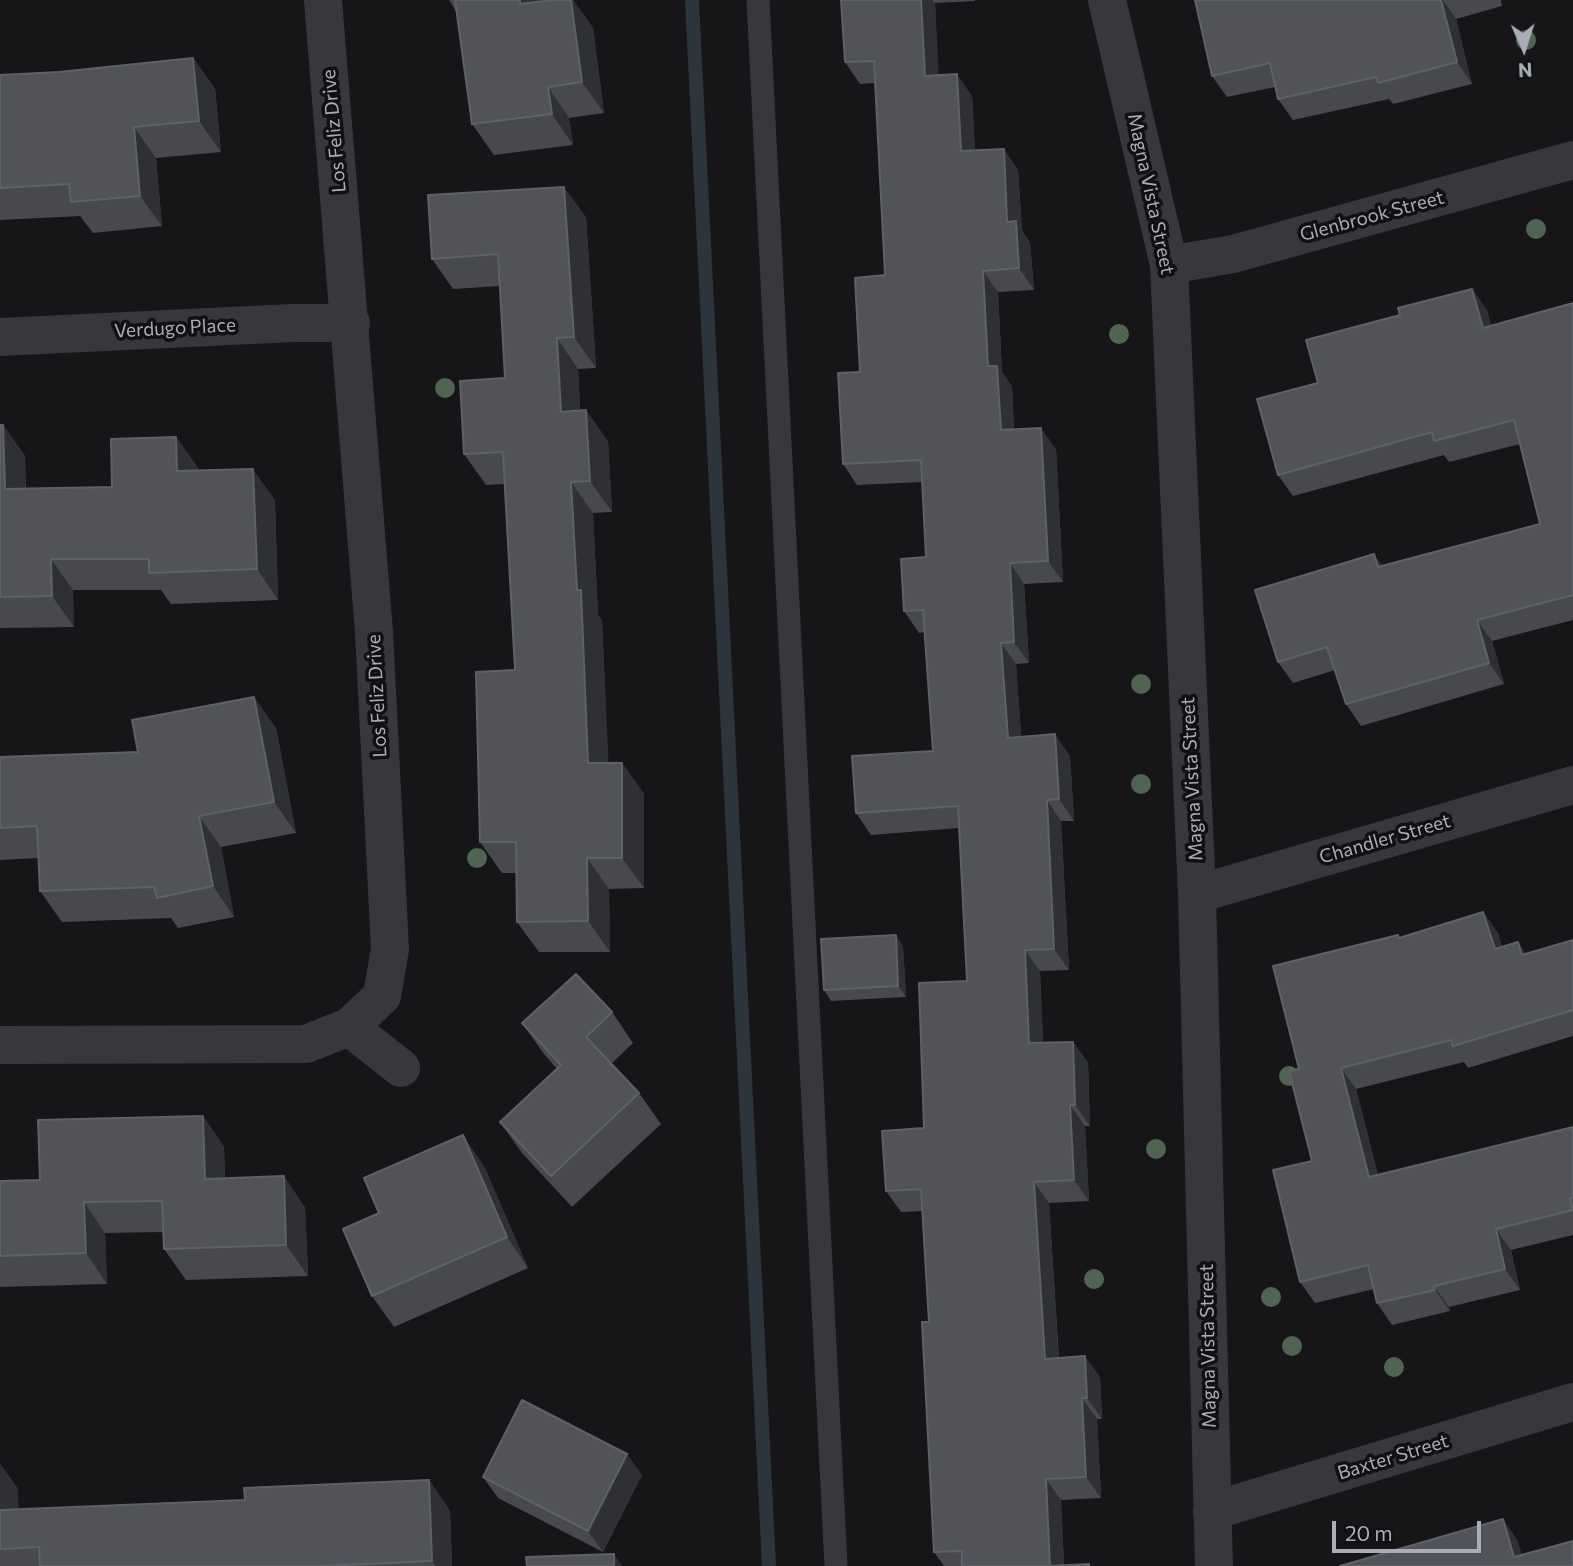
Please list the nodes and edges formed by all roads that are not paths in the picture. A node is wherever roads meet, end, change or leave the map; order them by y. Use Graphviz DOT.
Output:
graph roads {
  1 [pos="323,0"];
  2 [pos="758,0"];
  3 [pos="1107,0"];
  4 [pos="1573,160"];
  5 [pos="1169,265"];
  6 [pos="351,323"];
  7 [pos="0,337"];
  8 [pos="1573,785"];
  9 [pos="1197,894"];
  10 [pos="349,1027"];
  11 [pos="0,1045"];
  12 [pos="401,1068"];
  13 [pos="1573,1402"];
  14 [pos="1212,1511"];
  15 [pos="836,1566"];
  16 [pos="1214,1566"];
  1 -- 6 [label="street, Los Feliz Drive"];
  2 -- 15 [label="lane"];
  3 -- 5 [label="street, Magna Vista Street"];
  4 -- 5 [label="street, Glenbrook Street"];
  5 -- 9 [label="street, Magna Vista Street"];
  6 -- 7 [label="street, Verdugo Place"];
  6 -- 10 [label="street, Los Feliz Drive"];
  8 -- 9 [label="street, Chandler Street"];
  9 -- 14 [label="street, Magna Vista Street"];
  10 -- 11 [label="street, Los Feliz Drive"];
  10 -- 12 [label="street"];
  13 -- 14 [label="street, Baxter Street"];
  14 -- 16 [label="street, Magna Vista Street"];
}
